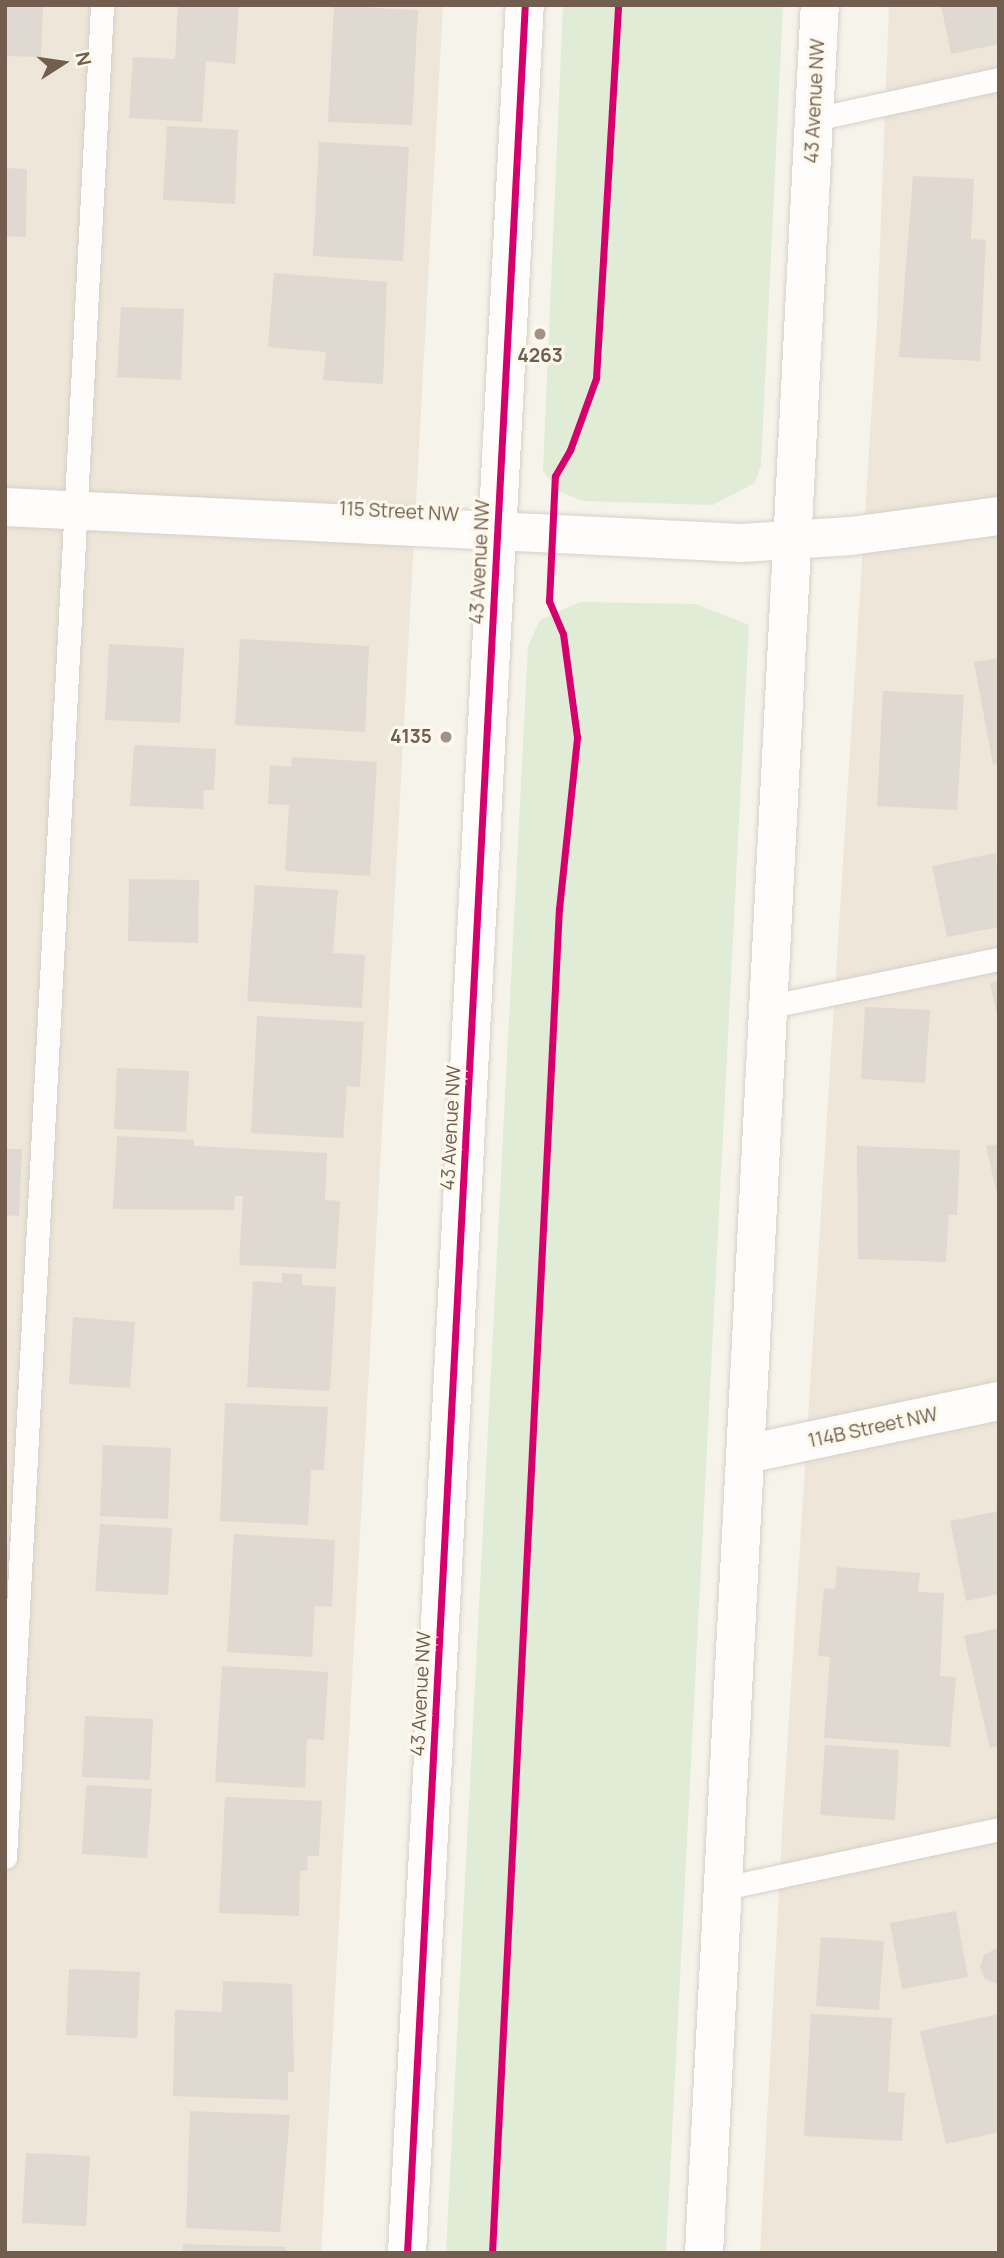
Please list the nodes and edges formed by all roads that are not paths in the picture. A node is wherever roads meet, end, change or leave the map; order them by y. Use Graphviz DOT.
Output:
graph roads {
  1 [pos="102,5"];
  2 [pos="525,5"];
  3 [pos="820,5"];
  4 [pos="999,79"];
  5 [pos="814,119"];
  6 [pos="5,507"];
  7 [pos="75,511"];
  8 [pos="999,516"];
  9 [pos="498,533"];
  10 [pos="792,541"];
  11 [pos="999,959"];
  12 [pos="767,1007"];
  13 [pos="999,1401"];
  14 [pos="747,1454"];
  15 [pos="999,1829"];
  16 [pos="5,1857"];
  17 [pos="724,1888"];
  18 [pos="407,2253"];
  19 [pos="704,2253"];
  1 -- 7 [label="lane"];
  2 -- 9 [label="street, 43 Avenue NW"];
  3 -- 5 [label="street, 43 Avenue NW"];
  4 -- 5 [label="lane"];
  5 -- 10 [label="street, 43 Avenue NW"];
  6 -- 7 [label="street, 115 Street NW"];
  7 -- 9 [label="street, 115 Street NW"];
  7 -- 16 [label="lane"];
  8 -- 10 [label="street, 115 Street NW"];
  9 -- 10 [label="street, 115 Street NW"];
  9 -- 18 [label="street, 43 Avenue NW"];
  10 -- 12 [label="street, 43 Avenue NW"];
  11 -- 12 [label="lane"];
  12 -- 14 [label="street, 43 Avenue NW"];
  13 -- 14 [label="street, 114B Street NW"];
  14 -- 17 [label="street, 43 Avenue NW"];
  15 -- 17 [label="lane"];
  17 -- 19 [label="street, 43 Avenue NW"];
}
